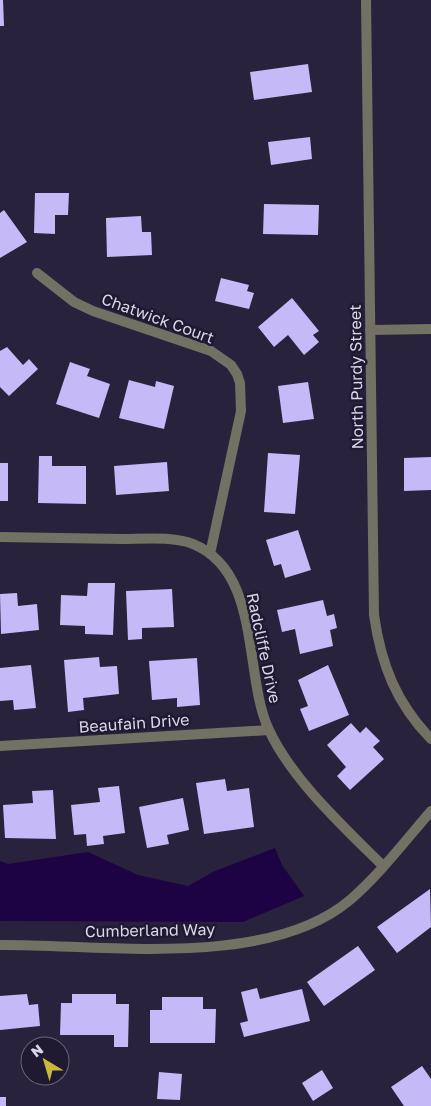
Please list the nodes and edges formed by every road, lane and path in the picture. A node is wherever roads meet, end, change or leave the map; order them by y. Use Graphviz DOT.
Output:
graph roads {
  1 [pos="366,0"];
  2 [pos="37,273"];
  3 [pos="431,329"];
  4 [pos="370,330"];
  5 [pos="0,537"];
  6 [pos="210,554"];
  7 [pos="269,730"];
  8 [pos="431,739"];
  9 [pos="0,746"];
  10 [pos="431,810"];
  11 [pos="383,866"];
  12 [pos="0,945"];
  1 -- 4 [label="street, North Purdy Street"];
  2 -- 6 [label="street, Chatwick Court"];
  3 -- 4 [label="street"];
  4 -- 8 [label="street, North Purdy Street"];
  5 -- 6 [label="street, Radcliffe Drive"];
  6 -- 7 [label="street, Radcliffe Drive"];
  7 -- 9 [label="street, Beaufain Drive"];
  7 -- 11 [label="street, Radcliffe Drive"];
  10 -- 11 [label="street, Cumberland Way"];
  11 -- 12 [label="street, Cumberland Way"];
}
